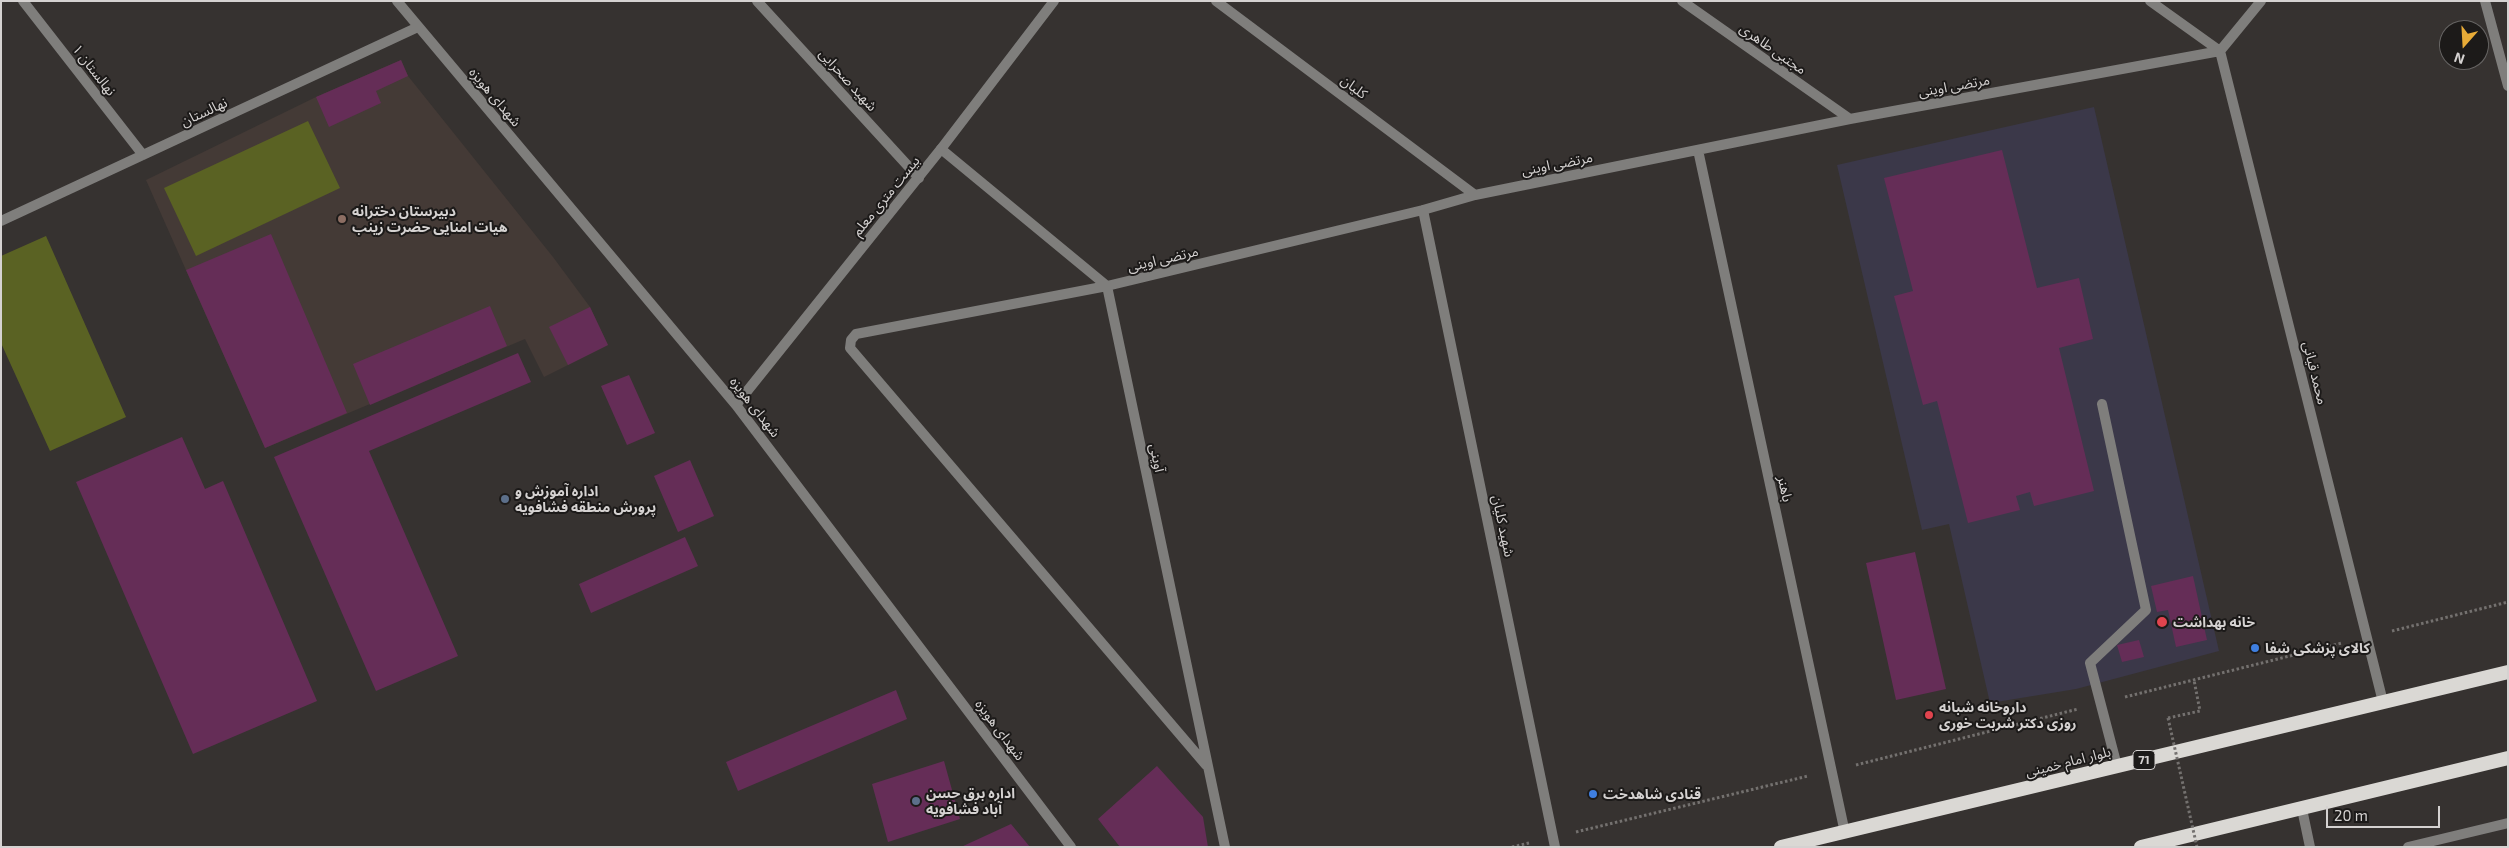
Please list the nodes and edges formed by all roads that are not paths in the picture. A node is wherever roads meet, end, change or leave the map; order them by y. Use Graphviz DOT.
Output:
graph roads {
  1 [pos="23,1"];
  2 [pos="397,1"];
  3 [pos="757,1"];
  4 [pos="1054,1"];
  5 [pos="1216,1"];
  6 [pos="1682,1"];
  7 [pos="2150,1"];
  8 [pos="2261,1"];
  9 [pos="2485,1"];
  10 [pos="418,27"];
  11 [pos="2220,51"];
  12 [pos="2508,86"];
  13 [pos="1850,119"];
  14 [pos="941,149"];
  15 [pos="1698,150"];
  16 [pos="143,156"];
  17 [pos="918,178"];
  18 [pos="1475,195"];
  19 [pos="1424,210"];
  20 [pos="1,222"];
  21 [pos="1107,286"];
  22 [pos="2102,404"];
  23 [pos="736,405"];
  24 [pos="2508,672"];
  25 [pos="2382,702"];
  26 [pos="2508,758"];
  27 [pos="1206,765"];
  28 [pos="2117,766"];
  29 [pos="2302,809"];
  30 [pos="2508,823"];
  31 [pos="1845,832"];
  32 [pos="1554,842"];
  33 [pos="1071,847"];
  34 [pos="1224,847"];
  35 [pos="1781,847"];
  36 [pos="2141,847"];
  37 [pos="2310,847"];
  38 [pos="2408,847"];
  1 -- 16 [label="street, نهالستان ۱"];
  2 -- 10 [label="street, شهدای هویزه"];
  3 -- 17 [label="street, شهید صحرایی"];
  4 -- 14 [label="street, بیست متری معلم"];
  5 -- 18 [label="street, کلیان"];
  6 -- 13 [label="street, مجتبی طاهری"];
  7 -- 11 [label="street"];
  8 -- 11 [label="street"];
  9 -- 12 [label="street"];
  10 -- 16 [label="street, نهالستان"];
  10 -- 23 [label="street, شهدای هویزه"];
  11 -- 13 [label="street, مرتضی اوینی"];
  11 -- 25 [label="street, محمد قیانی"];
  13 -- 15 [label="street, مرتضی اوینی"];
  14 -- 17 [label="street, بیست متری معلم"];
  14 -- 21 [label="street"];
  15 -- 18 [label="street, مرتضی اوینی"];
  15 -- 31 [label="street, باهنر"];
  16 -- 20 [label="street, نهالستان"];
  17 -- 23 [label="street, بیست متری معلم"];
  18 -- 19 [label="street, مرتضی اوینی"];
  19 -- 21 [label="street, مرتضی اوینی"];
  19 -- 32 [label="street, شهید کلیان"];
  21 -- 27 [label="street, آوینی"];
  21 -- 27 [label="street, مرتضی اوینی"];
  22 -- 28 [label="street"];
  23 -- 33 [label="street, شهدای هویزه"];
  24 -- 25 [label="highway, بلوار امام خمینی / 71"];
  25 -- 28 [label="highway, بلوار امام خمینی / 71"];
  26 -- 29 [label="highway"];
  27 -- 34 [label="street, آوینی"];
  28 -- 31 [label="highway, بلوار امام خمینی / 71"];
  29 -- 36 [label="highway"];
  29 -- 37 [label="street"];
  30 -- 38 [label="street"];
  31 -- 35 [label="highway, بلوار امام خمینی / 71"];
}
